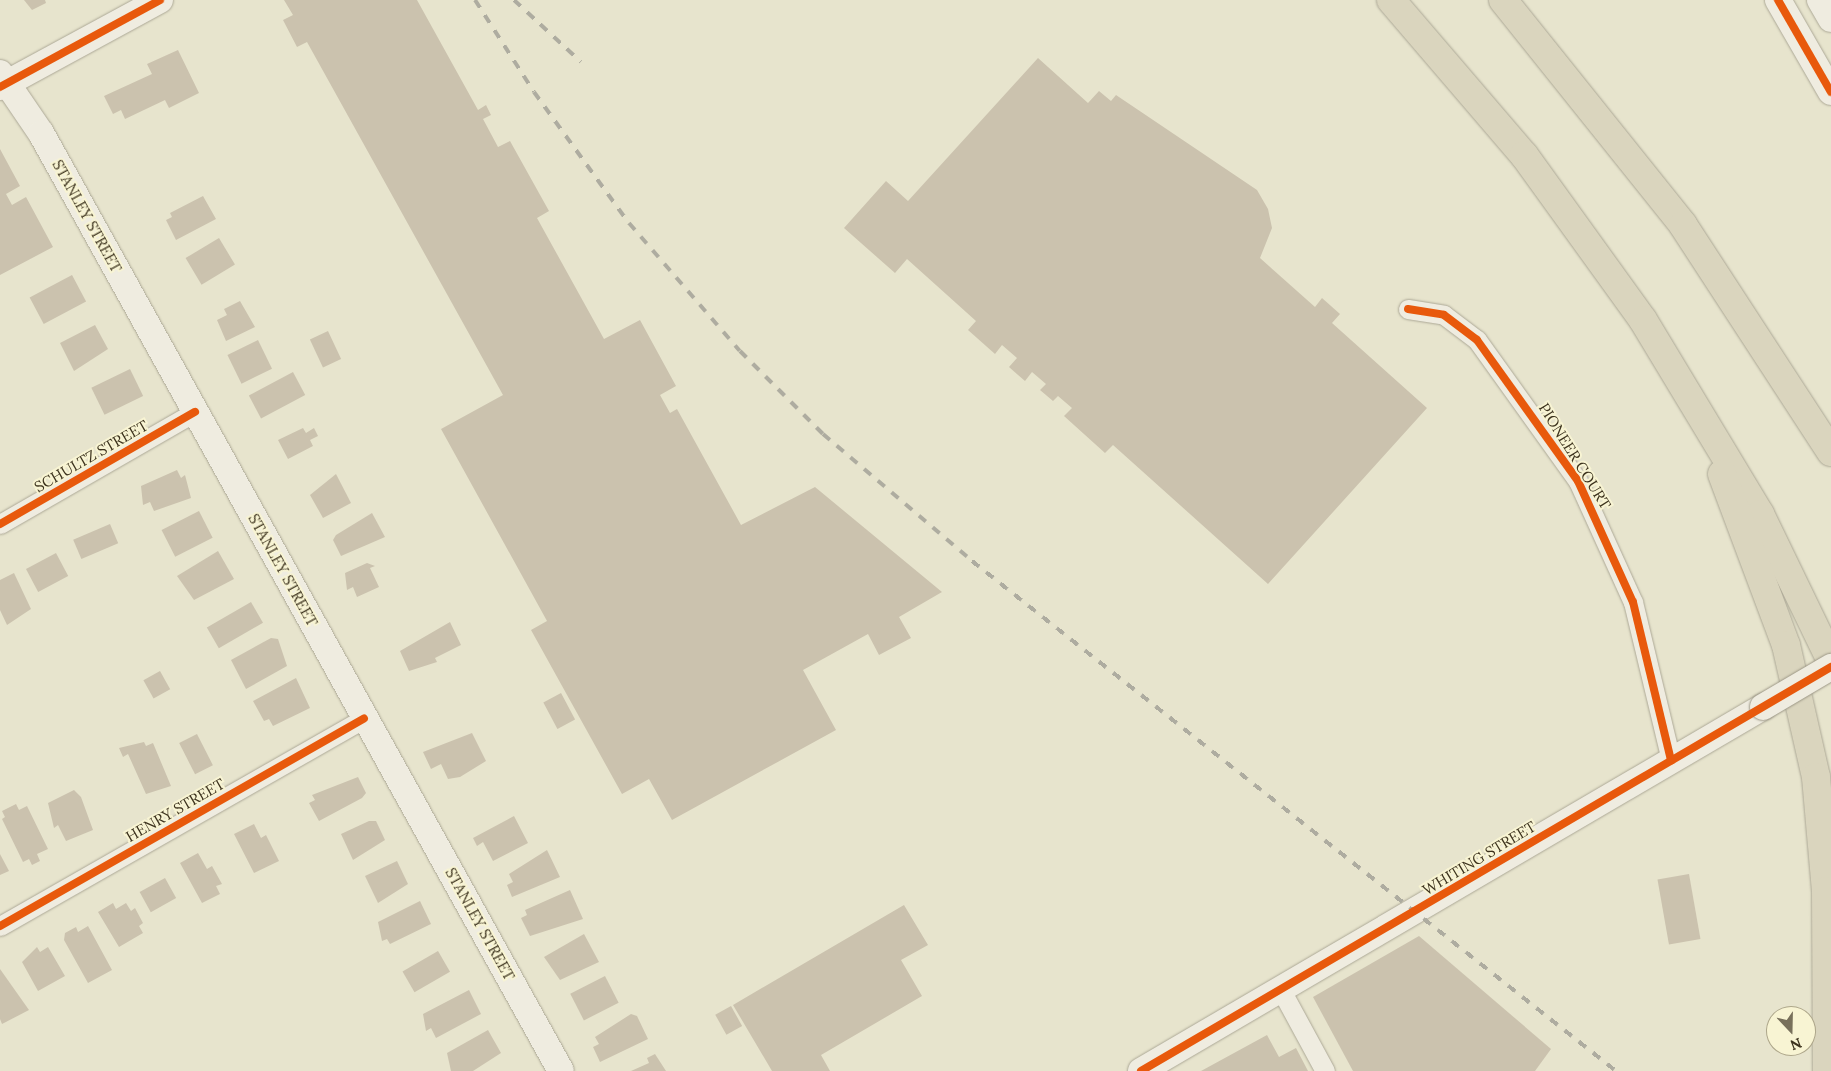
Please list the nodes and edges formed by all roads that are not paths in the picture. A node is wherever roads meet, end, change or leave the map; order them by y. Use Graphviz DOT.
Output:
graph roads {
  1 [pos="160,0"];
  2 [pos="1391,0"];
  3 [pos="1503,0"];
  4 [pos="1778,0"];
  5 [pos="1820,0"];
  6 [pos="1831,19"];
  7 [pos="3,81"];
  8 [pos="1831,92"];
  9 [pos="1408,309"];
  10 [pos="195,412"];
  11 [pos="1706,420"];
  12 [pos="1831,452"];
  13 [pos="0,524"];
  14 [pos="1831,661"];
  15 [pos="1831,667"];
  16 [pos="364,718"];
  17 [pos="1671,760"];
  18 [pos="0,926"];
  19 [pos="1281,990"];
  20 [pos="561,1071"];
  21 [pos="1141,1071"];
  22 [pos="1325,1071"];
  23 [pos="1827,1071"];
  1 -- 7 [label="main road"];
  2 -- 11 [label="highway"];
  3 -- 12 [label="highway"];
  4 -- 8 [label="main road"];
  5 -- 6 [label="main road"];
  7 -- 10 [label="main road, STANLEY STREET"];
  9 -- 17 [label="street, PIONEER COURT"];
  10 -- 13 [label="street, SCHULTZ STREET"];
  10 -- 16 [label="main road, STANLEY STREET"];
  11 -- 14 [label="highway"];
  11 -- 23 [label="highway"];
  15 -- 17 [label="main road, WHITING STREET, bridge"];
  16 -- 18 [label="street, HENRY STREET"];
  16 -- 20 [label="main road, STANLEY STREET"];
  17 -- 19 [label="main road, WHITING STREET"];
  19 -- 21 [label="main road, WHITING STREET"];
  19 -- 22 [label="street"];
}
